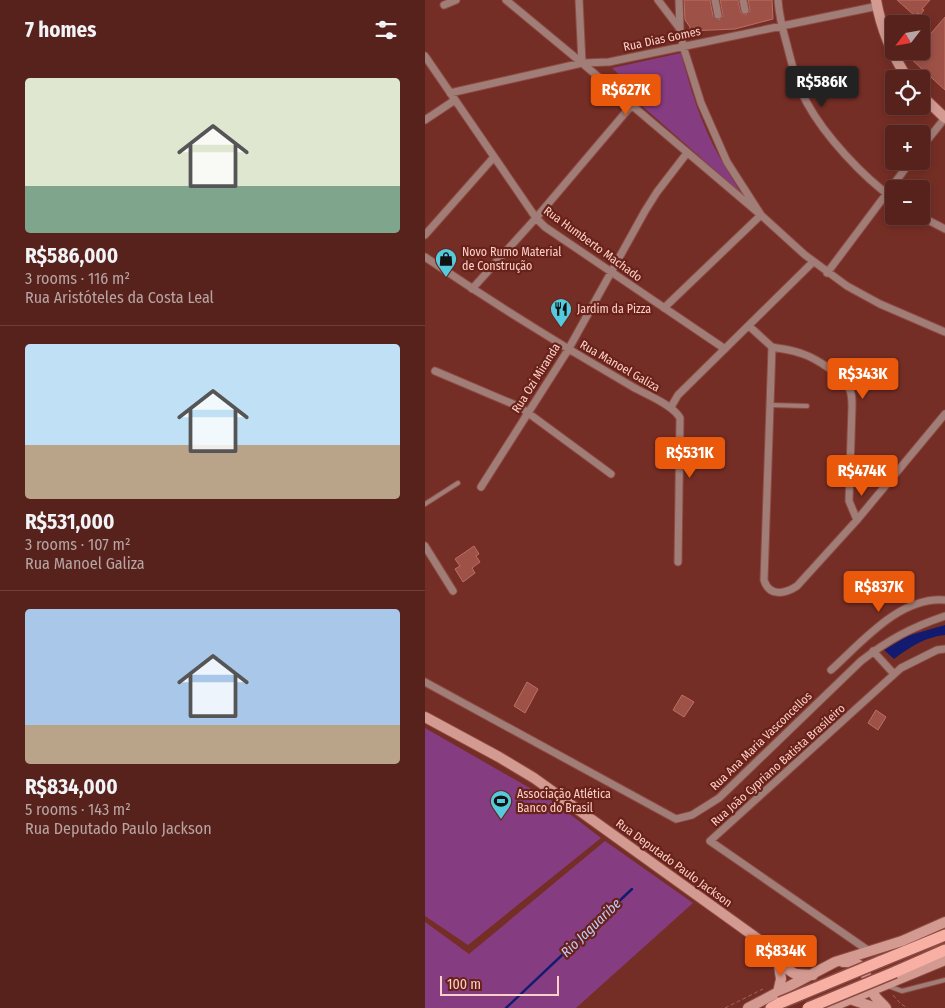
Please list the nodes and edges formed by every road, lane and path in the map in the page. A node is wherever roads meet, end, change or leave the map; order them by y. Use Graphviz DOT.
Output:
graph roads {
  1 [pos="456,0"];
  2 [pos="506,0"];
  3 [pos="579,0"];
  4 [pos="658,0"];
  5 [pos="679,0"];
  6 [pos="715,0"];
  7 [pos="743,0"];
  8 [pos="778,0"];
  9 [pos="877,3"];
  10 [pos="444,5"];
  11 [pos="745,10"];
  12 [pos="718,15"];
  13 [pos="782,26"];
  14 [pos="680,29"];
  15 [pos="683,46"];
  16 [pos="425,56"];
  17 [pos="582,62"];
  18 [pos="903,70"];
  19 [pos="451,93"];
  20 [pos="455,100"];
  21 [pos="930,104"];
  22 [pos="631,106"];
  23 [pos="945,118"];
  24 [pos="425,120"];
  25 [pos="930,137"];
  26 [pos="687,154"];
  27 [pos="494,156"];
  28 [pos="904,170"];
  29 [pos="896,180"];
  30 [pos="885,192"];
  31 [pos="885,194"];
  32 [pos="761,215"];
  33 [pos="536,218"];
  34 [pos="930,221"];
  35 [pos="945,229"];
  36 [pos="425,236"];
  37 [pos="425,257"];
  38 [pos="813,262"];
  39 [pos="612,272"];
  40 [pos="827,273"];
  41 [pos="472,289"];
  42 [pos="664,308"];
  43 [pos="749,326"];
  44 [pos="945,332"];
  45 [pos="771,347"];
  46 [pos="725,349"];
  47 [pos="568,350"];
  48 [pos="435,370"];
  49 [pos="770,405"];
  50 [pos="807,406"];
  51 [pos="671,407"];
  52 [pos="529,413"];
  53 [pos="945,414"];
  54 [pos="942,423"];
  55 [pos="611,474"];
  56 [pos="458,483"];
  57 [pos="481,487"];
  58 [pos="425,504"];
  59 [pos="857,520"];
  60 [pos="425,546"];
  61 [pos="678,562"];
  62 [pos="453,591"];
  63 [pos="945,600"];
  64 [pos="945,616"];
  65 [pos="945,649"];
  66 [pos="874,652"];
  67 [pos="831,670"];
  68 [pos="893,673"];
  69 [pos="425,682"];
  70 [pos="425,717"];
  71 [pos="945,922"];
  72 [pos="945,935"];
  73 [pos="945,950"];
  74 [pos="869,951"];
  75 [pos="777,956"];
  76 [pos="945,960"];
  77 [pos="835,962"];
  78 [pos="813,975"];
  79 [pos="945,980"];
  80 [pos="892,982"];
  81 [pos="793,985"];
  82 [pos="871,990"];
  83 [pos="850,999"];
  84 [pos="776,1001"];
  85 [pos="748,1008"];
  86 [pos="808,1008"];
  87 [pos="829,1008"];
  88 [pos="876,1008"];
  89 [pos="886,1008"];
  90 [pos="890,1008"];
  91 [pos="907,1008"];
  1 -- 10 [label="street"];
  2 -- 17 [label="street"];
  3 -- 17 [label="street"];
  4 -- 14 [label="street"];
  5 -- 14 [label="street"];
  6 -- 12 [label="street"];
  7 -- 11 [label="street"];
  8 -- 13 [label="street"];
  9 -- 13 [label="street, Rua Dias Gomes"];
  9 -- 18 [label="main road"];
  13 -- 15 [label="street, Rua Dias Gomes"];
  13 -- 30 [label="street"];
  14 -- 15 [label="street"];
  15 -- 17 [label="street, Rua Dias Gomes"];
  15 -- 32 [label="street"];
  16 -- 19 [label="street, Rua Humberto Machado"];
  17 -- 19 [label="street, Rua Dias Gomes"];
  17 -- 22 [label="street"];
  19 -- 20 [label="street, Rua Humberto Machado"];
  20 -- 24 [label="street"];
  20 -- 27 [label="street, Rua Humberto Machado"];
  21 -- 23 [label="main road"];
  22 -- 26 [label="street"];
  22 -- 33 [label="street"];
  23 -- 25 [label="street"];
  26 -- 32 [label="street"];
  26 -- 39 [label="street, Rua Ozi Miranda"];
  27 -- 33 [label="street, Rua Humberto Machado"];
  27 -- 36 [label="street"];
  28 -- 29 [label="street"];
  31 -- 40 [label="street"];
  32 -- 38 [label="street"];
  32 -- 42 [label="street"];
  33 -- 39 [label="street, Rua Humberto Machado"];
  33 -- 41 [label="street"];
  34 -- 35 [label="street"];
  37 -- 41 [label="street, Rua Manoel Galiza"];
  38 -- 40 [label="street"];
  38 -- 43 [label="street"];
  39 -- 42 [label="street, Rua Humberto Machado"];
  39 -- 47 [label="street, Rua Ozi Miranda"];
  40 -- 44 [label="street"];
  41 -- 47 [label="street, Rua Manoel Galiza"];
  42 -- 46 [label="street, Rua Humberto Machado"];
  43 -- 45 [label="street"];
  43 -- 46 [label="street"];
  45 -- 49 [label="street"];
  45 -- 59 [label="street"];
  46 -- 51 [label="street"];
  47 -- 51 [label="street, Rua Manoel Galiza"];
  47 -- 52 [label="street, Rua Ozi Miranda"];
  48 -- 52 [label="street"];
  49 -- 50 [label="lane"];
  49 -- 59 [label="street"];
  51 -- 61 [label="street"];
  52 -- 55 [label="street"];
  52 -- 57 [label="street, Rua Ozi Miranda"];
  53 -- 54 [label="street"];
  54 -- 59 [label="street"];
  56 -- 58 [label="lane"];
  60 -- 62 [label="street"];
  63 -- 67 [label="street"];
  64 -- 66 [label="street, Rua Ana Maria Vasconcellos"];
  65 -- 68 [label="street, Rua João Cypriano Batista Brasileiro"];
  66 -- 68 [label="street"];
  66 -- 69 [label="street, Rua Ana Maria Vasconcellos"];
  68 -- 74 [label="street, Rua João Cypriano Batista Brasileiro"];
  70 -- 75 [label="main road, Rua Deputado Paulo Jackson"];
  71 -- 74 [label="main road"];
  72 -- 84 [label="main road, bridge"];
  73 -- 80 [label="main road"];
  74 -- 77 [label="main road"];
  75 -- 78 [label="main road, Rua Deputado Paulo Jackson"];
  75 -- 81 [label="main road, Rua Deputado Paulo Jackson"];
  75 -- 84 [label="main road"];
  76 -- 80 [label="main road"];
  77 -- 78 [label="main road"];
  77 -- 82 [label="main road"];
  78 -- 81 [label="main road"];
  79 -- 80 [label="lane"];
  80 -- 82 [label="main road"];
  80 -- 86 [label="main road, bridge"];
  80 -- 90 [label="main road"];
  80 -- 91 [label="path"];
  81 -- 84 [label="main road"];
  81 -- 86 [label="main road, Rua Deputado Paulo Jackson"];
  82 -- 83 [label="main road"];
  82 -- 89 [label="main road"];
  83 -- 87 [label="main road"];
  83 -- 88 [label="main road"];
  84 -- 85 [label="main road"];
}
